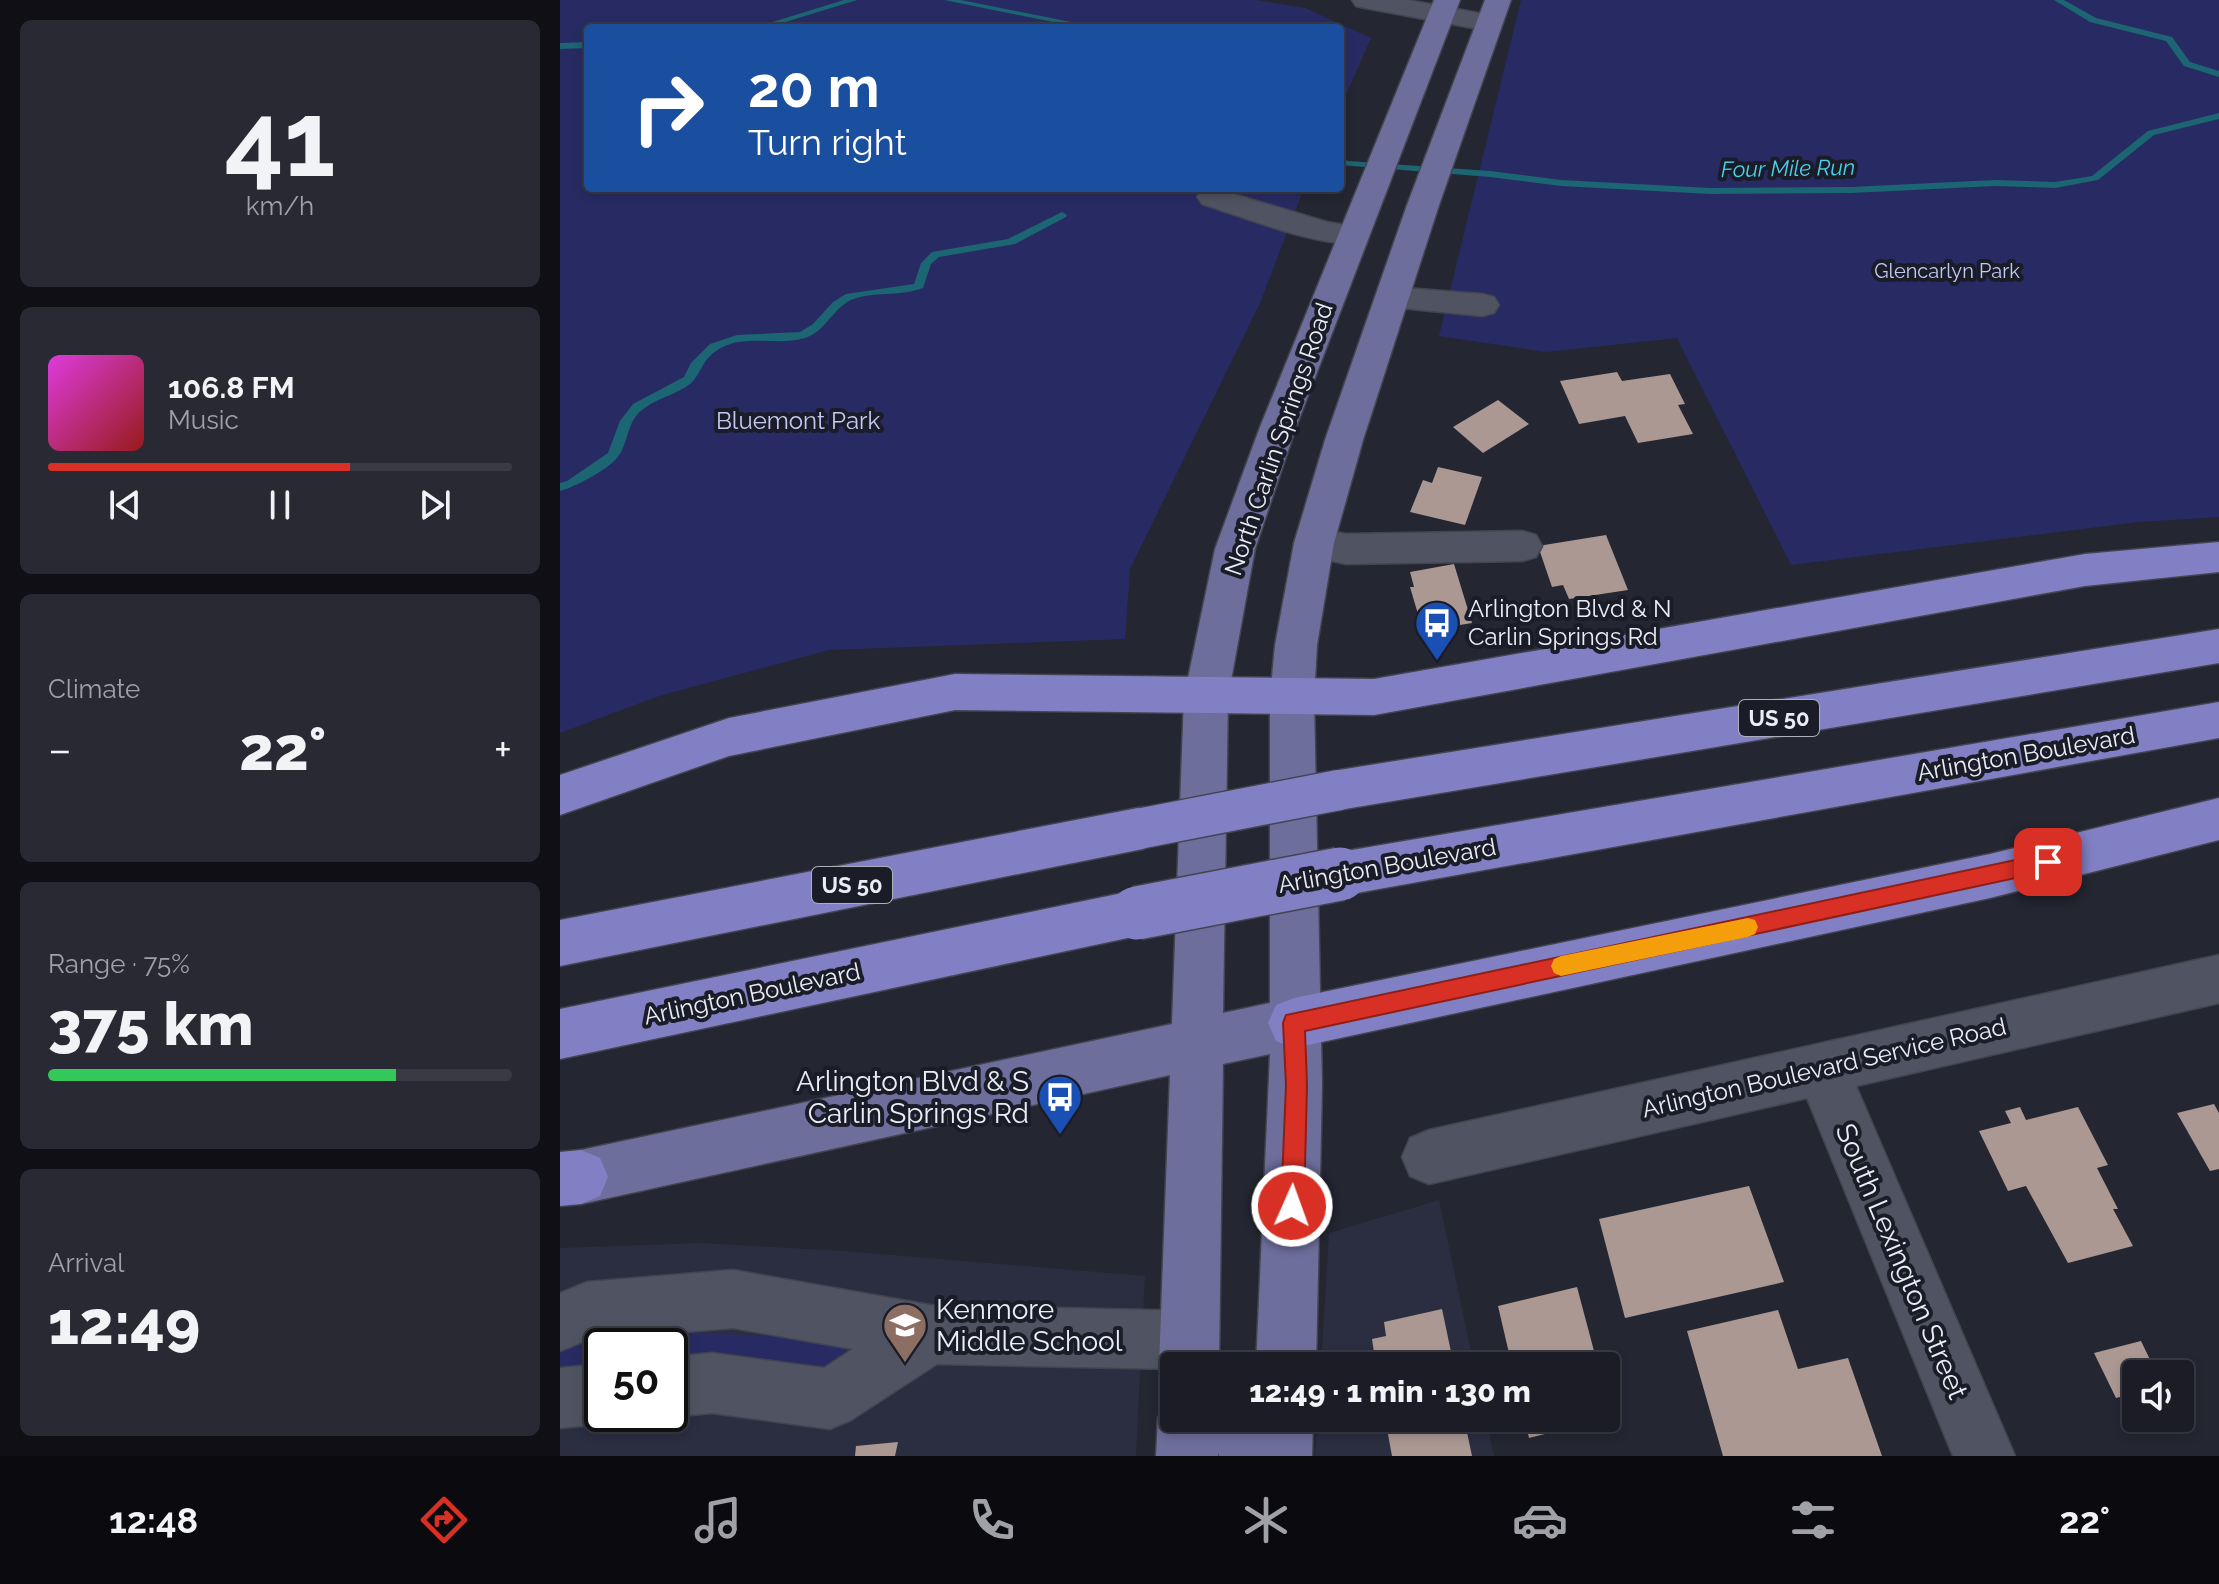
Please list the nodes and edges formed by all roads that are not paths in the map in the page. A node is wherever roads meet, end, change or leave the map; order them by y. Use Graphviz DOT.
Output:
graph roads {
  1 [pos="1365,0"];
  2 [pos="1444,7"];
  3 [pos="1494,12"];
  4 [pos="1213,197"];
  5 [pos="1352,235"];
  6 [pos="1392,298"];
  7 [pos="1482,305"];
  8 [pos="1314,543"];
  9 [pos="1522,546"];
  10 [pos="2219,557"];
  11 [pos="2219,646"];
  12 [pos="1206,697"];
  13 [pos="1292,698"];
  14 [pos="2219,720"];
  15 [pos="560,795"];
  16 [pos="2219,819"];
  17 [pos="560,943"];
  18 [pos="2219,979"];
  19 [pos="1294,1023"];
  20 [pos="560,1034"];
  21 [pos="1197,1043"];
  22 [pos="1821,1067"];
  23 [pos="1429,1157"];
  24 [pos="567,1180"];
  25 [pos="560,1322"];
  26 [pos="930,1334"];
  27 [pos="1194,1352"];
  28 [pos="1286,1352"];
  29 [pos="1160,1354"];
  30 [pos="688,1385"];
  31 [pos="584,1396"];
  32 [pos="560,1398"];
  33 [pos="1188,1432"];
  34 [pos="1240,1432"];
  35 [pos="1282,1432"];
  36 [pos="1187,1456"];
  37 [pos="1253,1456"];
  38 [pos="1281,1456"];
  39 [pos="1984,1456"];
  1 -- 2 [label="street"];
  2 -- 3 [label="street"];
  2 -- 5 [label="main road, North Carlin Springs Road"];
  3 -- 6 [label="main road"];
  4 -- 5 [label="street"];
  5 -- 12 [label="main road, North Carlin Springs Road"];
  6 -- 7 [label="street"];
  6 -- 8 [label="main road"];
  8 -- 9 [label="street"];
  8 -- 13 [label="main road"];
  10 -- 13 [label="highway"];
  11 -- 17 [label="highway, US 50, bridge"];
  12 -- 13 [label="highway"];
  12 -- 15 [label="highway"];
  12 -- 21 [label="main road, North Carlin Springs Road"];
  13 -- 19 [label="main road"];
  14 -- 20 [label="highway, Arlington Boulevard, bridge"];
  16 -- 19 [label="highway"];
  18 -- 22 [label="street, Arlington Boulevard Service Road"];
  19 -- 21 [label="main road"];
  19 -- 28 [label="main road"];
  21 -- 24 [label="main road"];
  21 -- 27 [label="main road, North Carlin Springs Road"];
  22 -- 23 [label="street, Arlington Boulevard Service Road"];
  22 -- 39 [label="street, South Lexington Street"];
  25 -- 26 [label="street"];
  26 -- 29 [label="street"];
  26 -- 30 [label="street"];
  31 -- 32 [label="street"];
  33 -- 36 [label="main road"];
  34 -- 37 [label="main road"];
  35 -- 38 [label="main road"];
}
